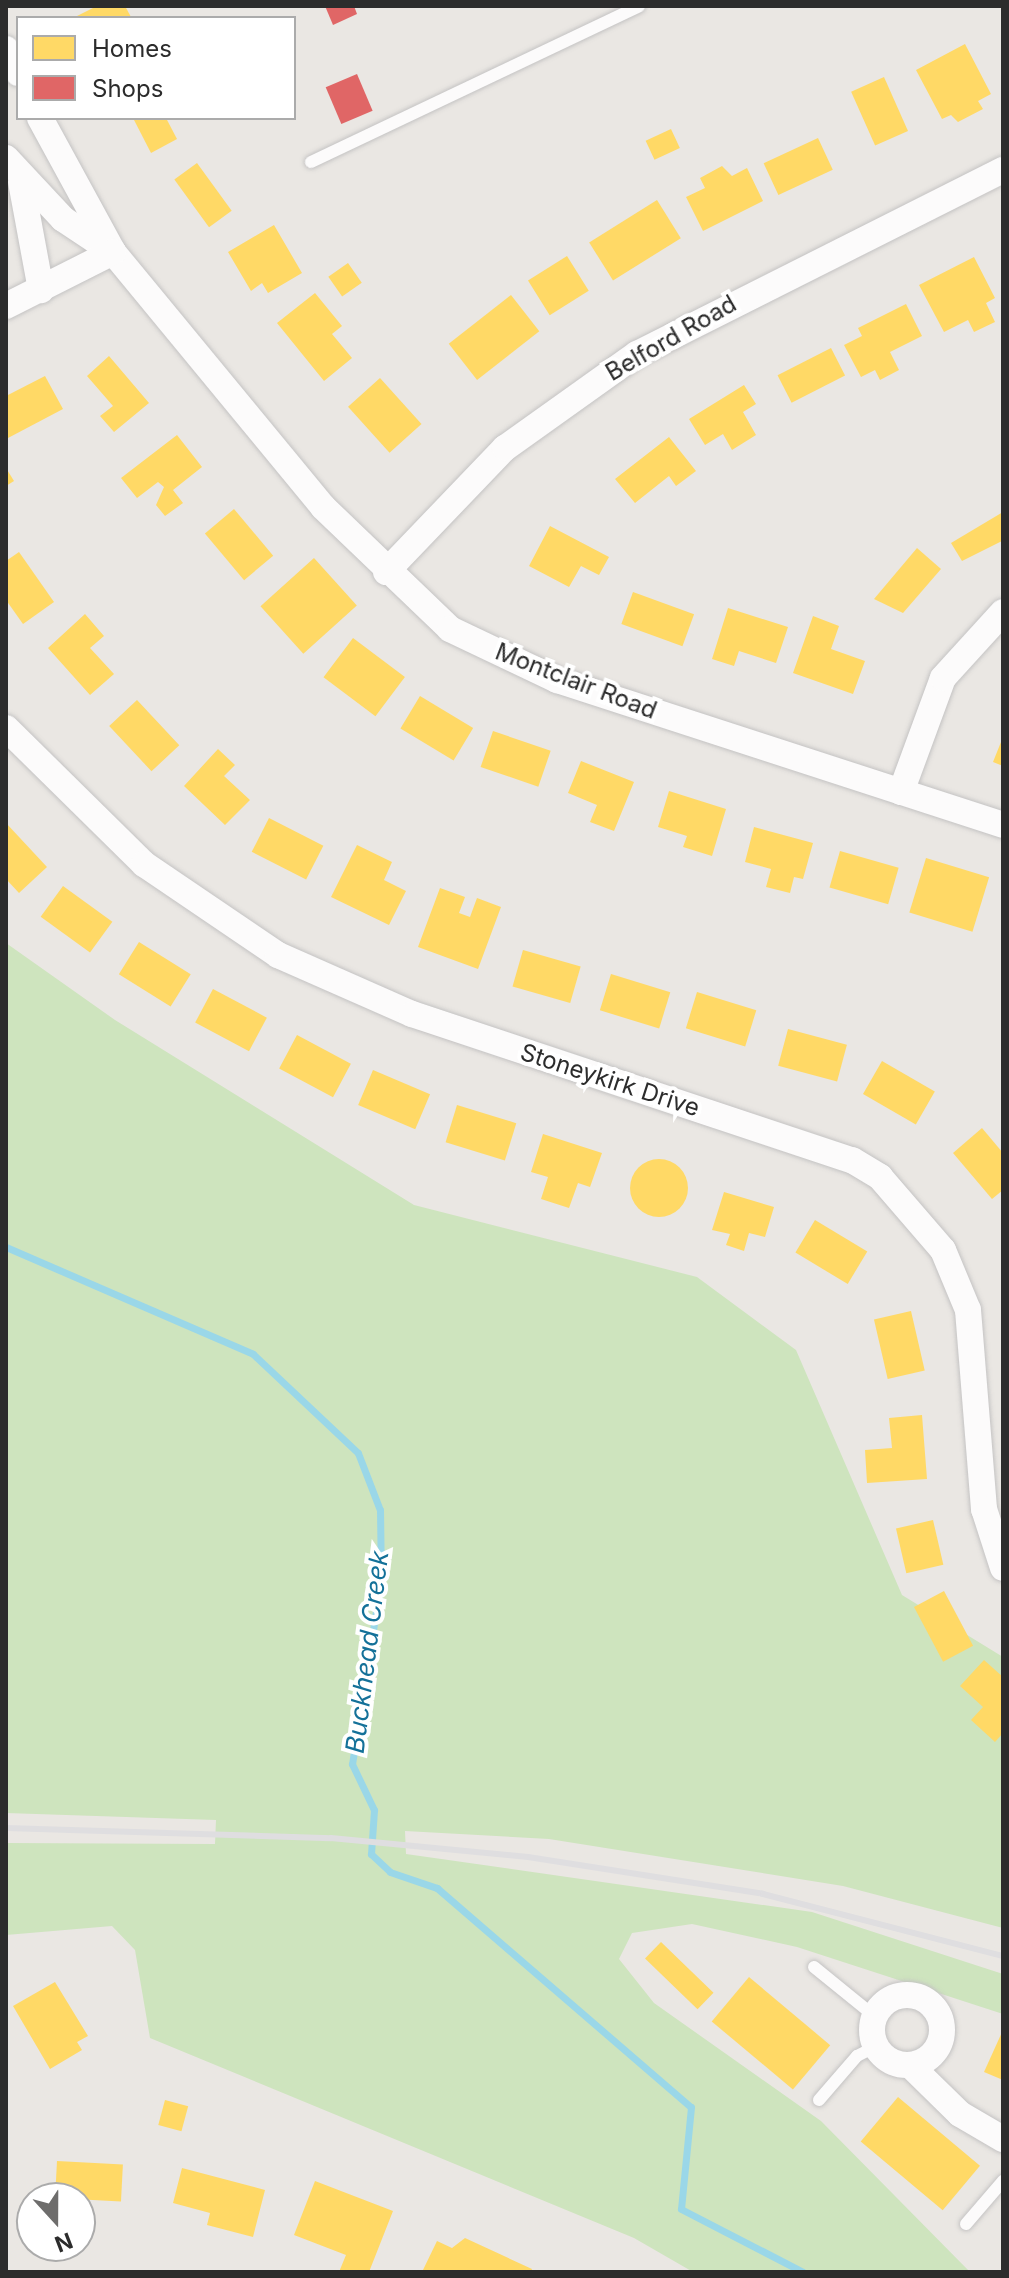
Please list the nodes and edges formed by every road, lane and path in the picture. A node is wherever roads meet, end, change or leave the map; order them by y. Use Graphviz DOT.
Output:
graph roads {
  1 [pos="639,6"];
  2 [pos="6,49"];
  3 [pos="16,69"];
  4 [pos="41,120"];
  5 [pos="311,162"];
  6 [pos="13,168"];
  7 [pos="1003,170"];
  8 [pos="113,252"];
  9 [pos="41,290"];
  10 [pos="6,306"];
  11 [pos="386,572"];
  12 [pos="1003,612"];
  13 [pos="6,728"];
  14 [pos="901,792"];
  15 [pos="1003,825"];
  16 [pos="1003,1568"];
  17 [pos="814,1967"];
  18 [pos="873,2015"];
  19 [pos="877,2046"];
  20 [pos="912,2067"];
  21 [pos="819,2100"];
  22 [pos="1003,2139"];
  23 [pos="1003,2181"];
  24 [pos="966,2224"];
  1 -- 5 [label="lane"];
  2 -- 3 [label="street"];
  4 -- 8 [label="street, Montclair Road"];
  6 -- 8 [label="street, Montclair Road"];
  6 -- 9 [label="street"];
  7 -- 11 [label="street, Belford Road"];
  8 -- 9 [label="street"];
  8 -- 11 [label="street, Montclair Road"];
  9 -- 10 [label="street"];
  11 -- 14 [label="street, Montclair Road"];
  12 -- 14 [label="street"];
  13 -- 16 [label="street, Stoneykirk Drive"];
  14 -- 15 [label="street, Montclair Road"];
  17 -- 18 [label="lane"];
  18 -- 19 [label="street"];
  18 -- 20 [label="street"];
  19 -- 20 [label="street"];
  19 -- 21 [label="lane"];
  20 -- 22 [label="street"];
  23 -- 24 [label="lane"];
}
